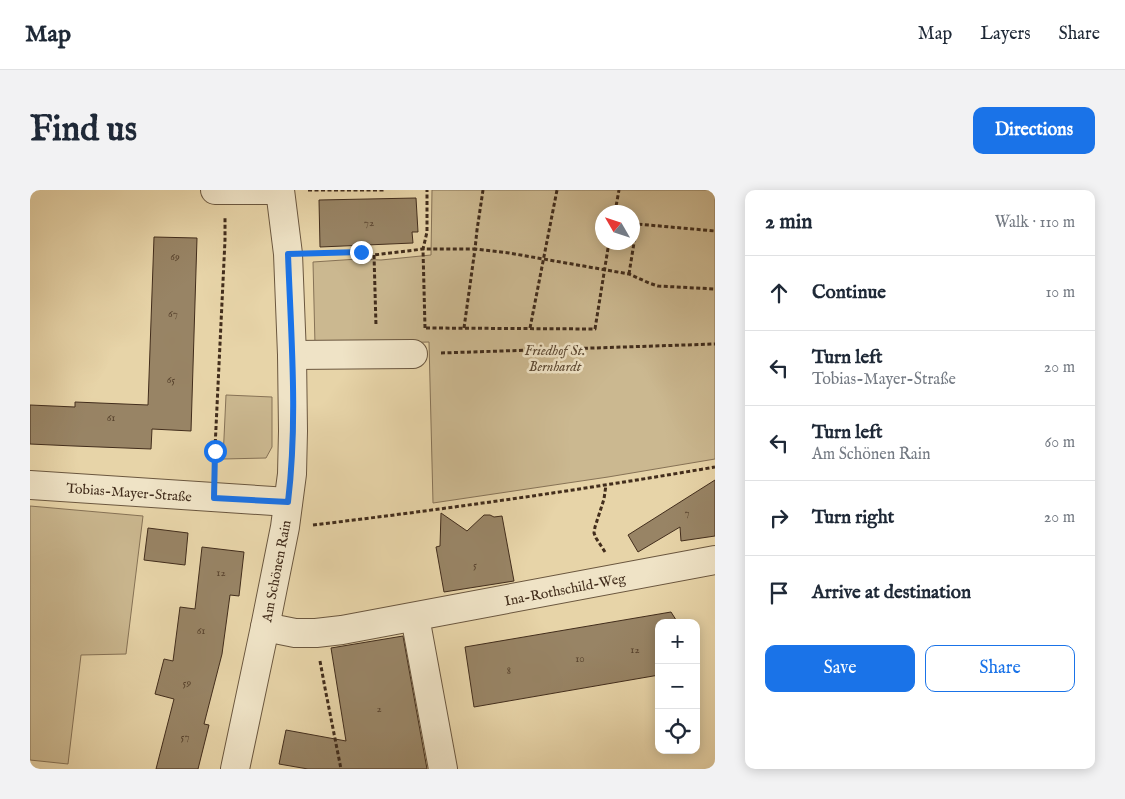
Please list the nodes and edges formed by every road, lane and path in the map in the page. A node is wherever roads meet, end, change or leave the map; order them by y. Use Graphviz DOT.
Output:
graph roads {
  1 [pos="220,190"];
  2 [pos="280,190"];
  3 [pos="385,190"];
  4 [pos="427,190"];
  5 [pos="483,190"];
  6 [pos="556,190"];
  7 [pos="619,190"];
  8 [pos="616,205"];
  9 [pos="715,231"];
  10 [pos="423,249"];
  11 [pos="476,249"];
  12 [pos="608,250"];
  13 [pos="288,254"];
  14 [pos="374,255"];
  15 [pos="544,260"];
  16 [pos="604,270"];
  17 [pos="630,274"];
  18 [pos="715,289"];
  19 [pos="376,328"];
  20 [pos="426,328"];
  21 [pos="464,328"];
  22 [pos="530,328"];
  23 [pos="414,341"];
  24 [pos="715,344"];
  25 [pos="292,355"];
  26 [pos="715,467"];
  27 [pos="606,484"];
  28 [pos="30,485"];
  29 [pos="214,498"];
  30 [pos="286,514"];
  31 [pos="715,560"];
  32 [pos="617,578"];
  33 [pos="414,617"];
  34 [pos="265,627"];
  35 [pos="316,633"];
  36 [pos="234,769"];
  37 [pos="341,769"];
  38 [pos="443,769"];
  1 -- 2 [label="street"];
  1 -- 29 [label="path"];
  2 -- 3 [label="path"];
  2 -- 13 [label="street, Am Schönen Rain"];
  4 -- 10 [label="path"];
  5 -- 11 [label="path"];
  6 -- 15 [label="path"];
  7 -- 8 [label="path"];
  9 -- 17 [label="path"];
  10 -- 11 [label="path"];
  10 -- 14 [label="path"];
  10 -- 20 [label="path"];
  11 -- 15 [label="path"];
  11 -- 21 [label="path"];
  12 -- 16 [label="path"];
  13 -- 14 [label="path"];
  13 -- 25 [label="street, Am Schönen Rain"];
  14 -- 19 [label="path"];
  15 -- 16 [label="path"];
  15 -- 22 [label="path"];
  16 -- 17 [label="path"];
  16 -- 22 [label="path"];
  17 -- 18 [label="path"];
  20 -- 21 [label="path"];
  20 -- 23 [label="path"];
  21 -- 22 [label="path"];
  23 -- 24 [label="path"];
  23 -- 25 [label="street"];
  25 -- 30 [label="street, Am Schönen Rain"];
  26 -- 27 [label="path"];
  27 -- 30 [label="path"];
  27 -- 32 [label="path"];
  28 -- 29 [label="street, Tobias-Mayer-Straße"];
  29 -- 30 [label="street, Tobias-Mayer-Straße"];
  30 -- 34 [label="street, Am Schönen Rain"];
  31 -- 32 [label="street, Ina-Rothschild-Weg"];
  32 -- 33 [label="street, Ina-Rothschild-Weg"];
  33 -- 35 [label="street, Ina-Rothschild-Weg"];
  33 -- 38 [label="street"];
  34 -- 35 [label="street, Ina-Rothschild-Weg"];
  34 -- 36 [label="street, Am Schönen Rain"];
  35 -- 37 [label="path"];
}
